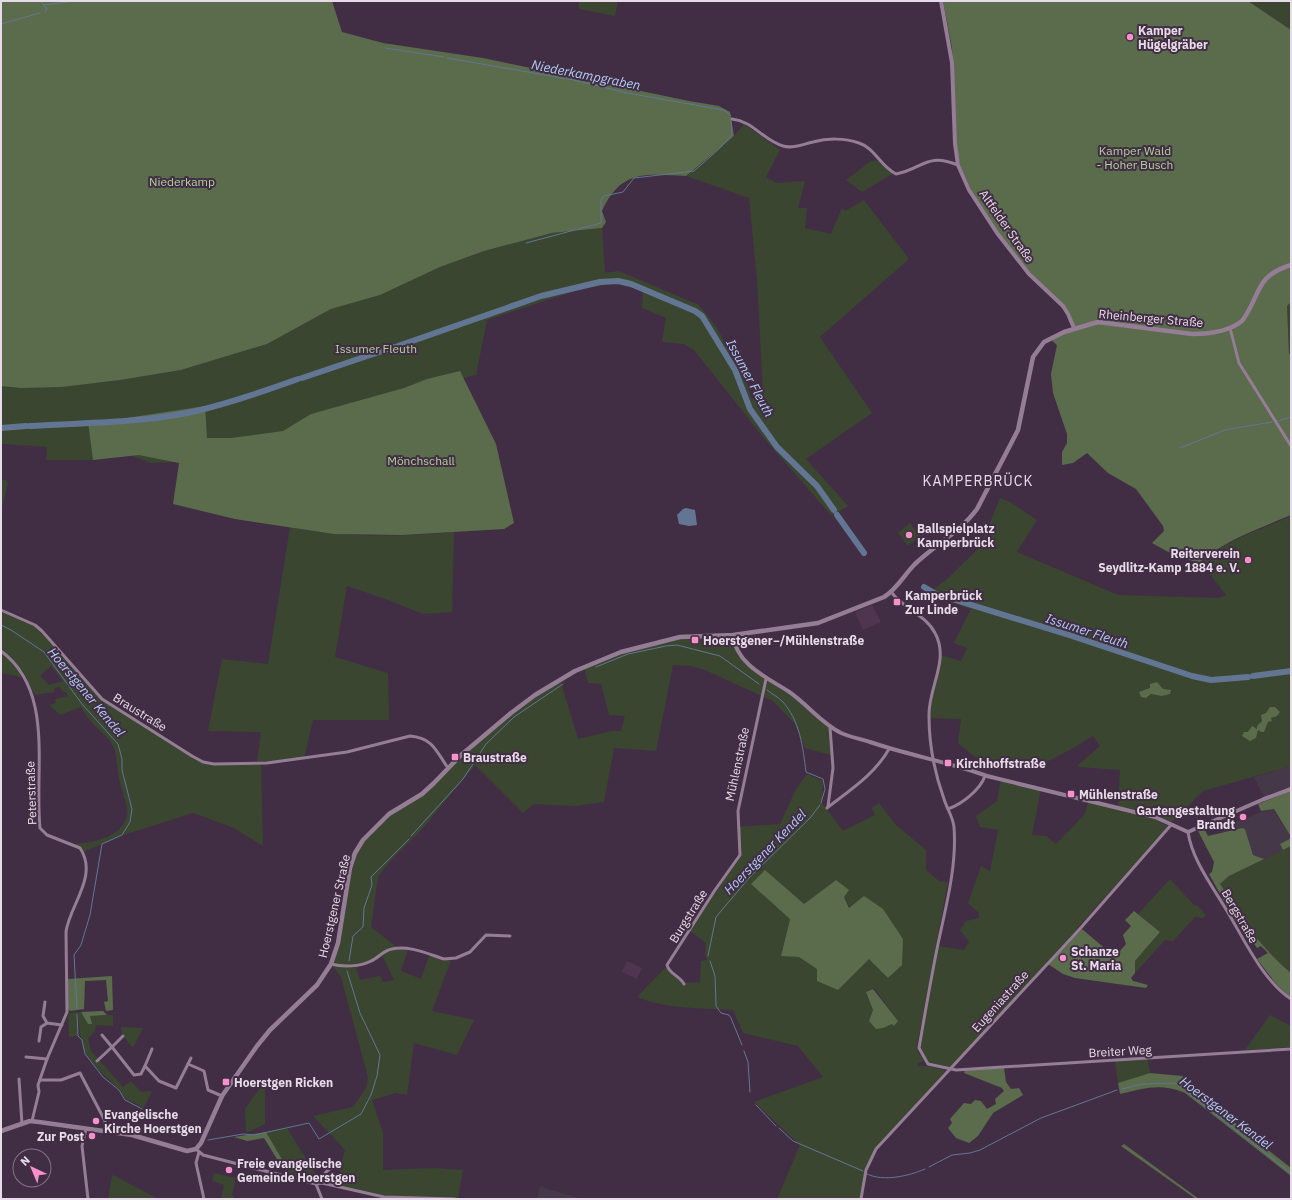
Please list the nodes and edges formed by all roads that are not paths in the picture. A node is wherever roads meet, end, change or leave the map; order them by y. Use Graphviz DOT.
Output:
graph roads {
  1 [pos="940,1"];
  2 [pos="732,119"];
  3 [pos="958,165"];
  4 [pos="1291,265"];
  5 [pos="1074,328"];
  6 [pos="1230,328"];
  7 [pos="1291,446"];
  8 [pos="892,593"];
  9 [pos="1,610"];
  10 [pos="733,635"];
  11 [pos="1,651"];
  12 [pos="766,679"];
  13 [pos="830,726"];
  14 [pos="889,749"];
  15 [pos="934,761"];
  16 [pos="448,768"];
  17 [pos="985,776"];
  18 [pos="1291,789"];
  19 [pos="948,809"];
  20 [pos="1172,825"];
  21 [pos="1188,832"];
  22 [pos="740,855"];
  23 [pos="510,936"];
  24 [pos="331,964"];
  25 [pos="684,984"];
  26 [pos="1291,999"];
  27 [pos="44,1002"];
  28 [pos="47,1023"];
  29 [pos="62,1025"];
  30 [pos="102,1035"];
  31 [pos="123,1036"];
  32 [pos="39,1041"];
  33 [pos="112,1047"];
  34 [pos="152,1049"];
  35 [pos="1291,1049"];
  36 [pos="26,1057"];
  37 [pos="191,1058"];
  38 [pos="47,1059"];
  39 [pos="97,1061"];
  40 [pos="188,1064"];
  41 [pos="145,1066"];
  42 [pos="950,1069"];
  43 [pos="19,1079"];
  44 [pos="40,1080"];
  45 [pos="222,1096"];
  46 [pos="32,1121"];
  47 [pos="22,1124"];
  48 [pos="86,1129"];
  49 [pos="1,1131"];
  50 [pos="106,1132"];
  51 [pos="198,1151"];
  52 [pos="339,1162"];
  53 [pos="316,1184"];
  54 [pos="88,1199"];
  55 [pos="204,1199"];
  56 [pos="322,1199"];
  57 [pos="455,1199"];
  58 [pos="861,1199"];
  1 -- 3 [label="street, Altfelder Straße"];
  2 -- 3 [label="street"];
  3 -- 5 [label="street, Altfelder Straße"];
  4 -- 6 [label="main road, Rheinberger Straße"];
  5 -- 6 [label="main road, Rheinberger Straße"];
  5 -- 8 [label="main road, Hoerstgener Straße"];
  6 -- 7 [label="street"];
  8 -- 10 [label="main road, Hoerstgener Straße"];
  8 -- 15 [label="street"];
  9 -- 16 [label="street, Braustraße"];
  10 -- 12 [label="street"];
  10 -- 16 [label="main road, Hoerstgener Straße"];
  11 -- 29 [label="street, Peterstraße"];
  12 -- 13 [label="street"];
  12 -- 22 [label="street, Mühlenstraße"];
  13 -- 14 [label="street"];
  13 -- 14 [label="street"];
  14 -- 15 [label="street"];
  15 -- 17 [label="street"];
  15 -- 19 [label="street"];
  16 -- 24 [label="main road, Hoerstgener Straße"];
  17 -- 19 [label="street"];
  17 -- 20 [label="street"];
  18 -- 21 [label="street"];
  19 -- 42 [label="street"];
  20 -- 21 [label="street"];
  20 -- 42 [label="street, Eugeniastraße"];
  21 -- 26 [label="street, Bergstraße"];
  22 -- 25 [label="street, Burgstraße"];
  23 -- 24 [label="street"];
  24 -- 45 [label="main road, Hoerstgener Straße"];
  27 -- 28 [label="street"];
  28 -- 29 [label="street"];
  28 -- 32 [label="street"];
  29 -- 38 [label="street"];
  30 -- 33 [label="street"];
  31 -- 33 [label="street"];
  33 -- 39 [label="street"];
  33 -- 41 [label="street"];
  34 -- 41 [label="street"];
  35 -- 42 [label="street, Breiter Weg"];
  36 -- 38 [label="street"];
  37 -- 40 [label="street"];
  38 -- 44 [label="street"];
  40 -- 41 [label="street"];
  40 -- 45 [label="street"];
  42 -- 58 [label="street, Eugeniastraße"];
  43 -- 47 [label="street"];
  44 -- 46 [label="street"];
  44 -- 50 [label="street"];
  45 -- 51 [label="main road, Hoerstgener Straße"];
  46 -- 47 [label="main road"];
  46 -- 48 [label="main road"];
  47 -- 49 [label="main road"];
  48 -- 50 [label="main road"];
  48 -- 54 [label="street"];
  50 -- 51 [label="main road"];
  51 -- 53 [label="street"];
  51 -- 55 [label="street"];
  52 -- 53 [label="street"];
  53 -- 56 [label="street"];
  53 -- 57 [label="street"];
}
